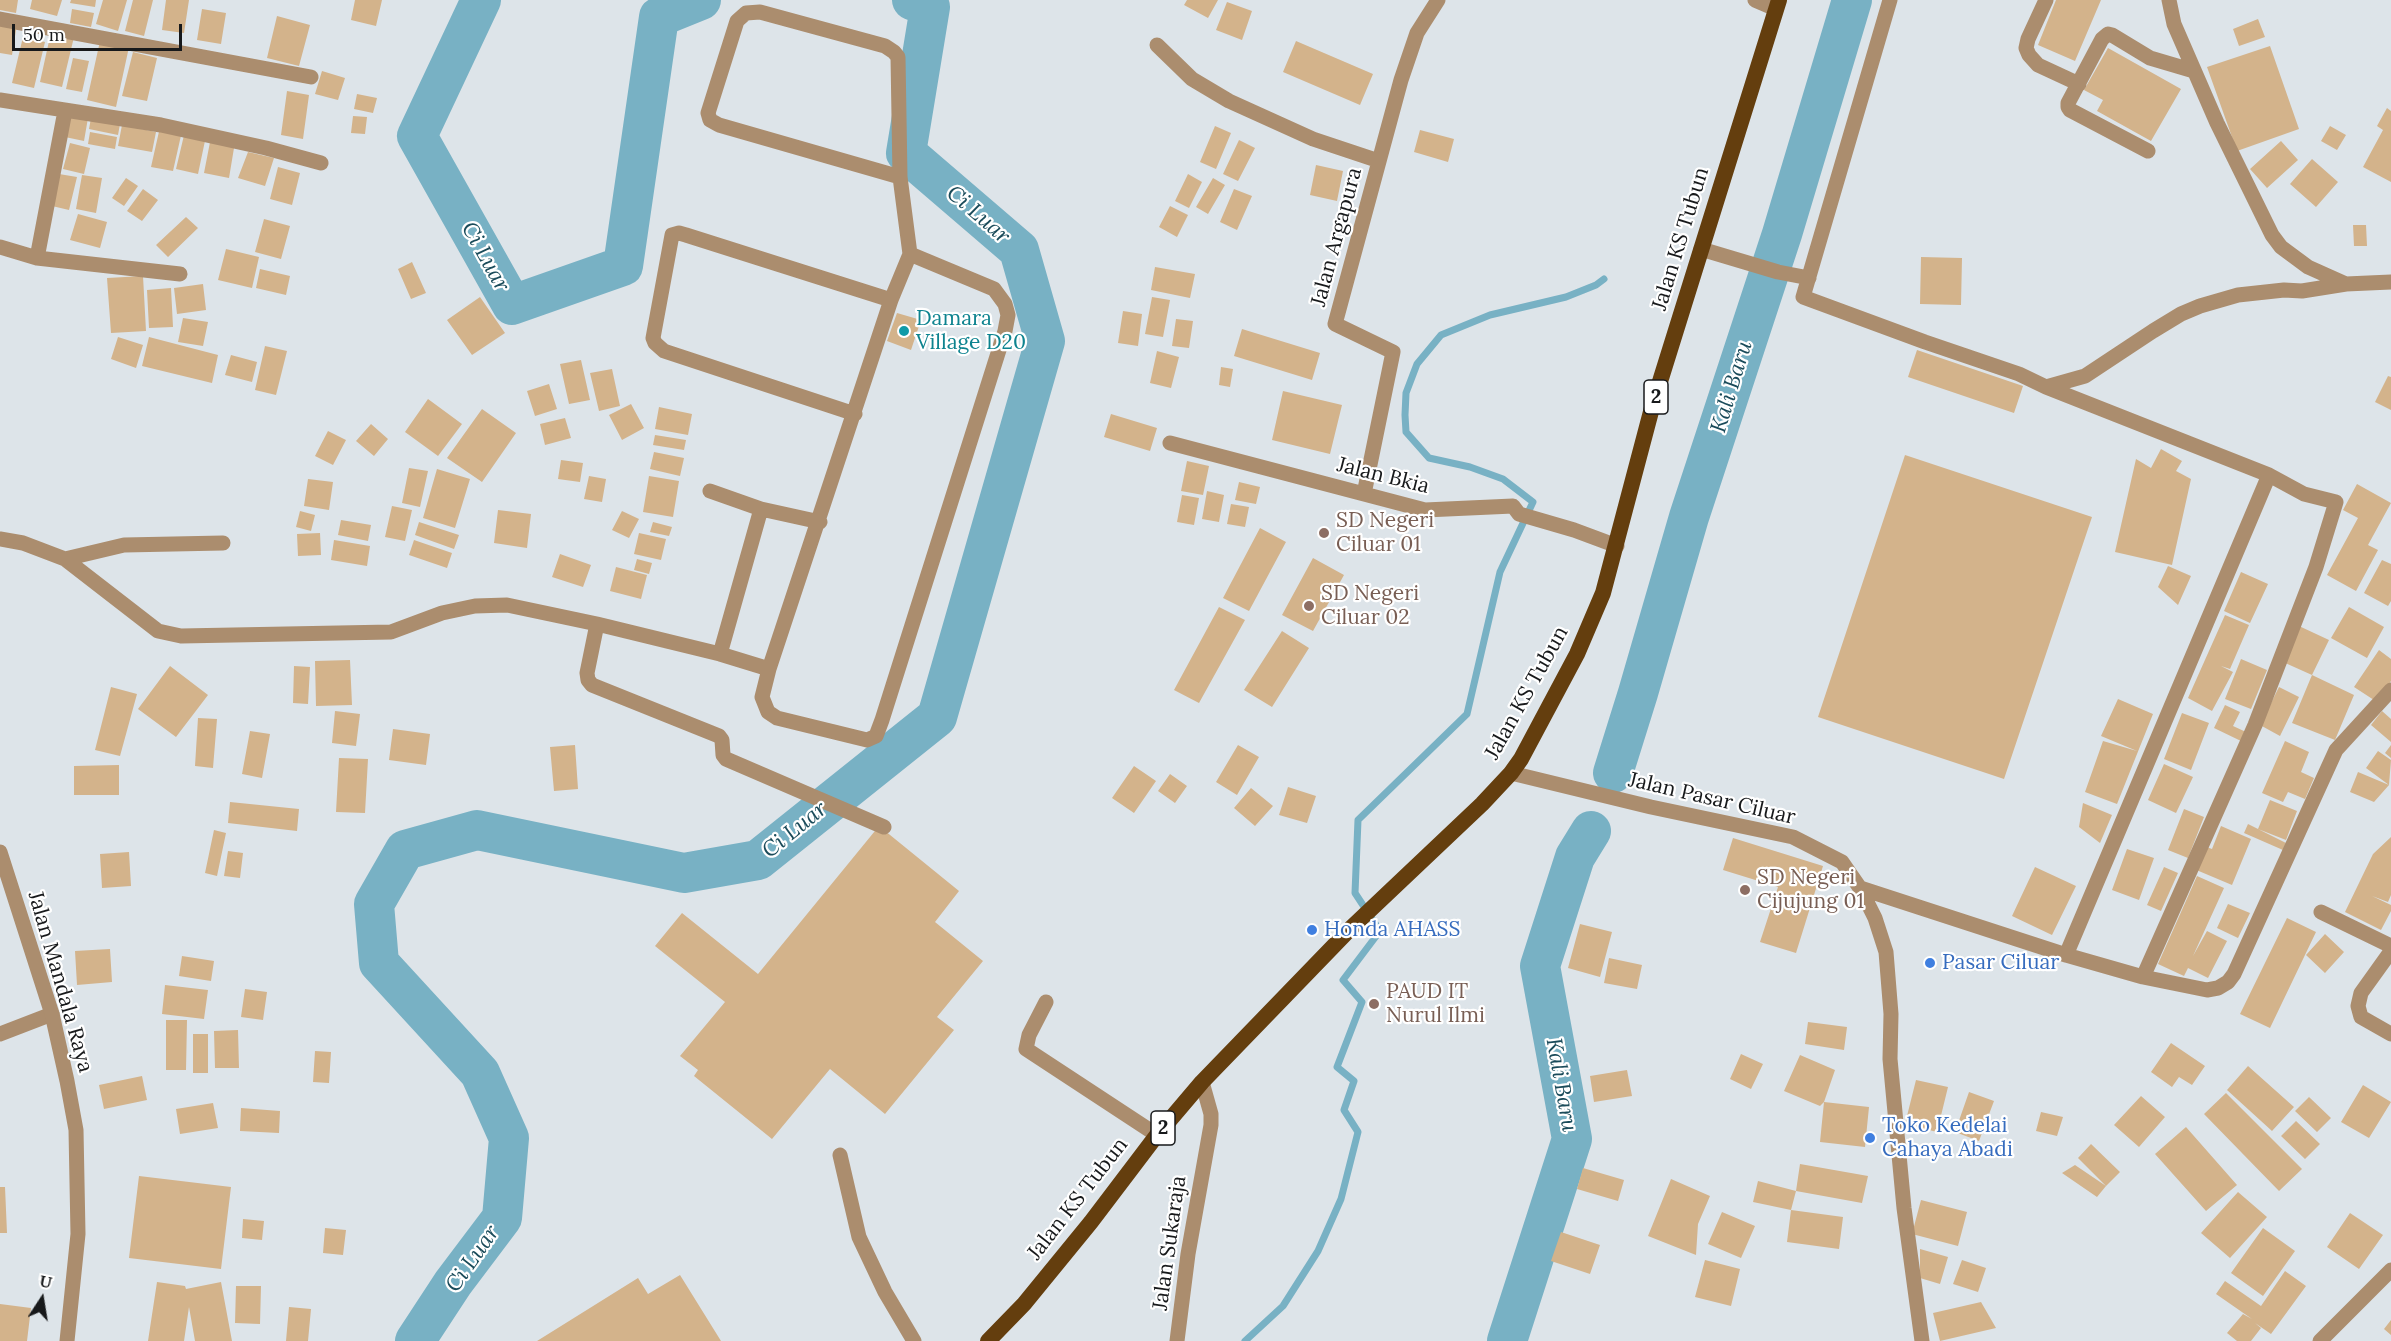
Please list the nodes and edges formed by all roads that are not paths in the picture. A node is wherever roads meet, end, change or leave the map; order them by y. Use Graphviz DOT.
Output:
graph roads {
  1 [pos="1438,0"];
  2 [pos="1755,0"];
  3 [pos="1890,0"];
  4 [pos="2046,0"];
  5 [pos="2169,0"];
  6 [pos="1777,4"];
  7 [pos="0,19"];
  8 [pos="1157,45"];
  9 [pos="2194,71"];
  10 [pos="311,77"];
  11 [pos="2079,84"];
  12 [pos="0,100"];
  13 [pos="65,111"];
  14 [pos="2148,151"];
  15 [pos="1379,161"];
  16 [pos="321,163"];
  17 [pos="900,177"];
  18 [pos="0,247"];
  19 [pos="1701,249"];
  20 [pos="910,254"];
  21 [pos="37,258"];
  22 [pos="180,274"];
  23 [pos="1809,278"];
  24 [pos="2391,282"];
  25 [pos="2346,284"];
  26 [pos="891,300"];
  27 [pos="2046,387"];
  28 [pos="855,414"];
  29 [pos="1170,443"];
  30 [pos="2270,475"];
  31 [pos="710,491"];
  32 [pos="1364,494"];
  33 [pos="761,509"];
  34 [pos="820,522"];
  35 [pos="0,539"];
  36 [pos="223,543"];
  37 [pos="1617,546"];
  38 [pos="65,559"];
  39 [pos="597,624"];
  40 [pos="720,654"];
  41 [pos="770,669"];
  42 [pos="2391,690"];
  43 [pos="1511,773"];
  44 [pos="884,827"];
  45 [pos="0,852"];
  46 [pos="1860,888"];
  47 [pos="2321,912"];
  48 [pos="2391,946"];
  49 [pos="2391,951"];
  50 [pos="2066,955"];
  51 [pos="2143,977"];
  52 [pos="1046,1002"];
  53 [pos="52,1014"];
  54 [pos="0,1034"];
  55 [pos="2391,1034"];
  56 [pos="1202,1082"];
  57 [pos="1157,1135"];
  58 [pos="840,1155"];
  59 [pos="2391,1270"];
  60 [pos="67,1341"];
  61 [pos="914,1341"];
  62 [pos="988,1341"];
  63 [pos="1177,1341"];
  64 [pos="1922,1341"];
  65 [pos="2320,1341"];
  1 -- 15 [label="street, Jalan Argapura"];
  2 -- 6 [label="street"];
  3 -- 23 [label="street"];
  4 -- 11 [label="street"];
  5 -- 9 [label="street"];
  6 -- 19 [label="highway, Jalan KS Tubun / 2"];
  7 -- 10 [label="street"];
  8 -- 15 [label="street"];
  9 -- 11 [label="street"];
  9 -- 25 [label="street"];
  11 -- 14 [label="street"];
  12 -- 13 [label="street"];
  13 -- 16 [label="street"];
  13 -- 21 [label="street"];
  15 -- 32 [label="street, Jalan Argapura"];
  17 -- 17 [label="street"];
  17 -- 20 [label="street"];
  18 -- 21 [label="street"];
  19 -- 23 [label="street"];
  19 -- 37 [label="highway, Jalan KS Tubun / 2"];
  20 -- 26 [label="street"];
  20 -- 41 [label="street"];
  21 -- 22 [label="street"];
  23 -- 27 [label="street"];
  24 -- 25 [label="street"];
  25 -- 27 [label="street"];
  26 -- 28 [label="street"];
  26 -- 28 [label="street"];
  27 -- 30 [label="street"];
  28 -- 34 [label="street"];
  29 -- 32 [label="street, Jalan Bkia"];
  30 -- 50 [label="street"];
  30 -- 51 [label="street"];
  31 -- 33 [label="street"];
  32 -- 37 [label="street, Jalan Bkia"];
  33 -- 34 [label="street"];
  33 -- 40 [label="street"];
  34 -- 41 [label="street"];
  35 -- 38 [label="street"];
  36 -- 38 [label="street"];
  37 -- 43 [label="highway, Jalan KS Tubun / 2"];
  38 -- 39 [label="street"];
  39 -- 40 [label="street"];
  39 -- 44 [label="street"];
  40 -- 41 [label="street"];
  42 -- 51 [label="street"];
  43 -- 46 [label="street, Jalan Pasar Ciluar"];
  43 -- 56 [label="highway, Jalan KS Tubun / 2"];
  45 -- 53 [label="street, Jalan Mandala Raya"];
  46 -- 50 [label="street"];
  46 -- 64 [label="street, Jalan Pasar Ciluar"];
  47 -- 48 [label="street"];
  49 -- 55 [label="street"];
  50 -- 51 [label="street"];
  52 -- 57 [label="street"];
  53 -- 54 [label="street"];
  53 -- 60 [label="street, Jalan Mandala Raya"];
  56 -- 57 [label="highway, Jalan KS Tubun / 2"];
  56 -- 63 [label="street, Jalan Sukaraja"];
  57 -- 62 [label="highway, Jalan KS Tubun / 2"];
  58 -- 61 [label="street"];
  59 -- 65 [label="street"];
}
